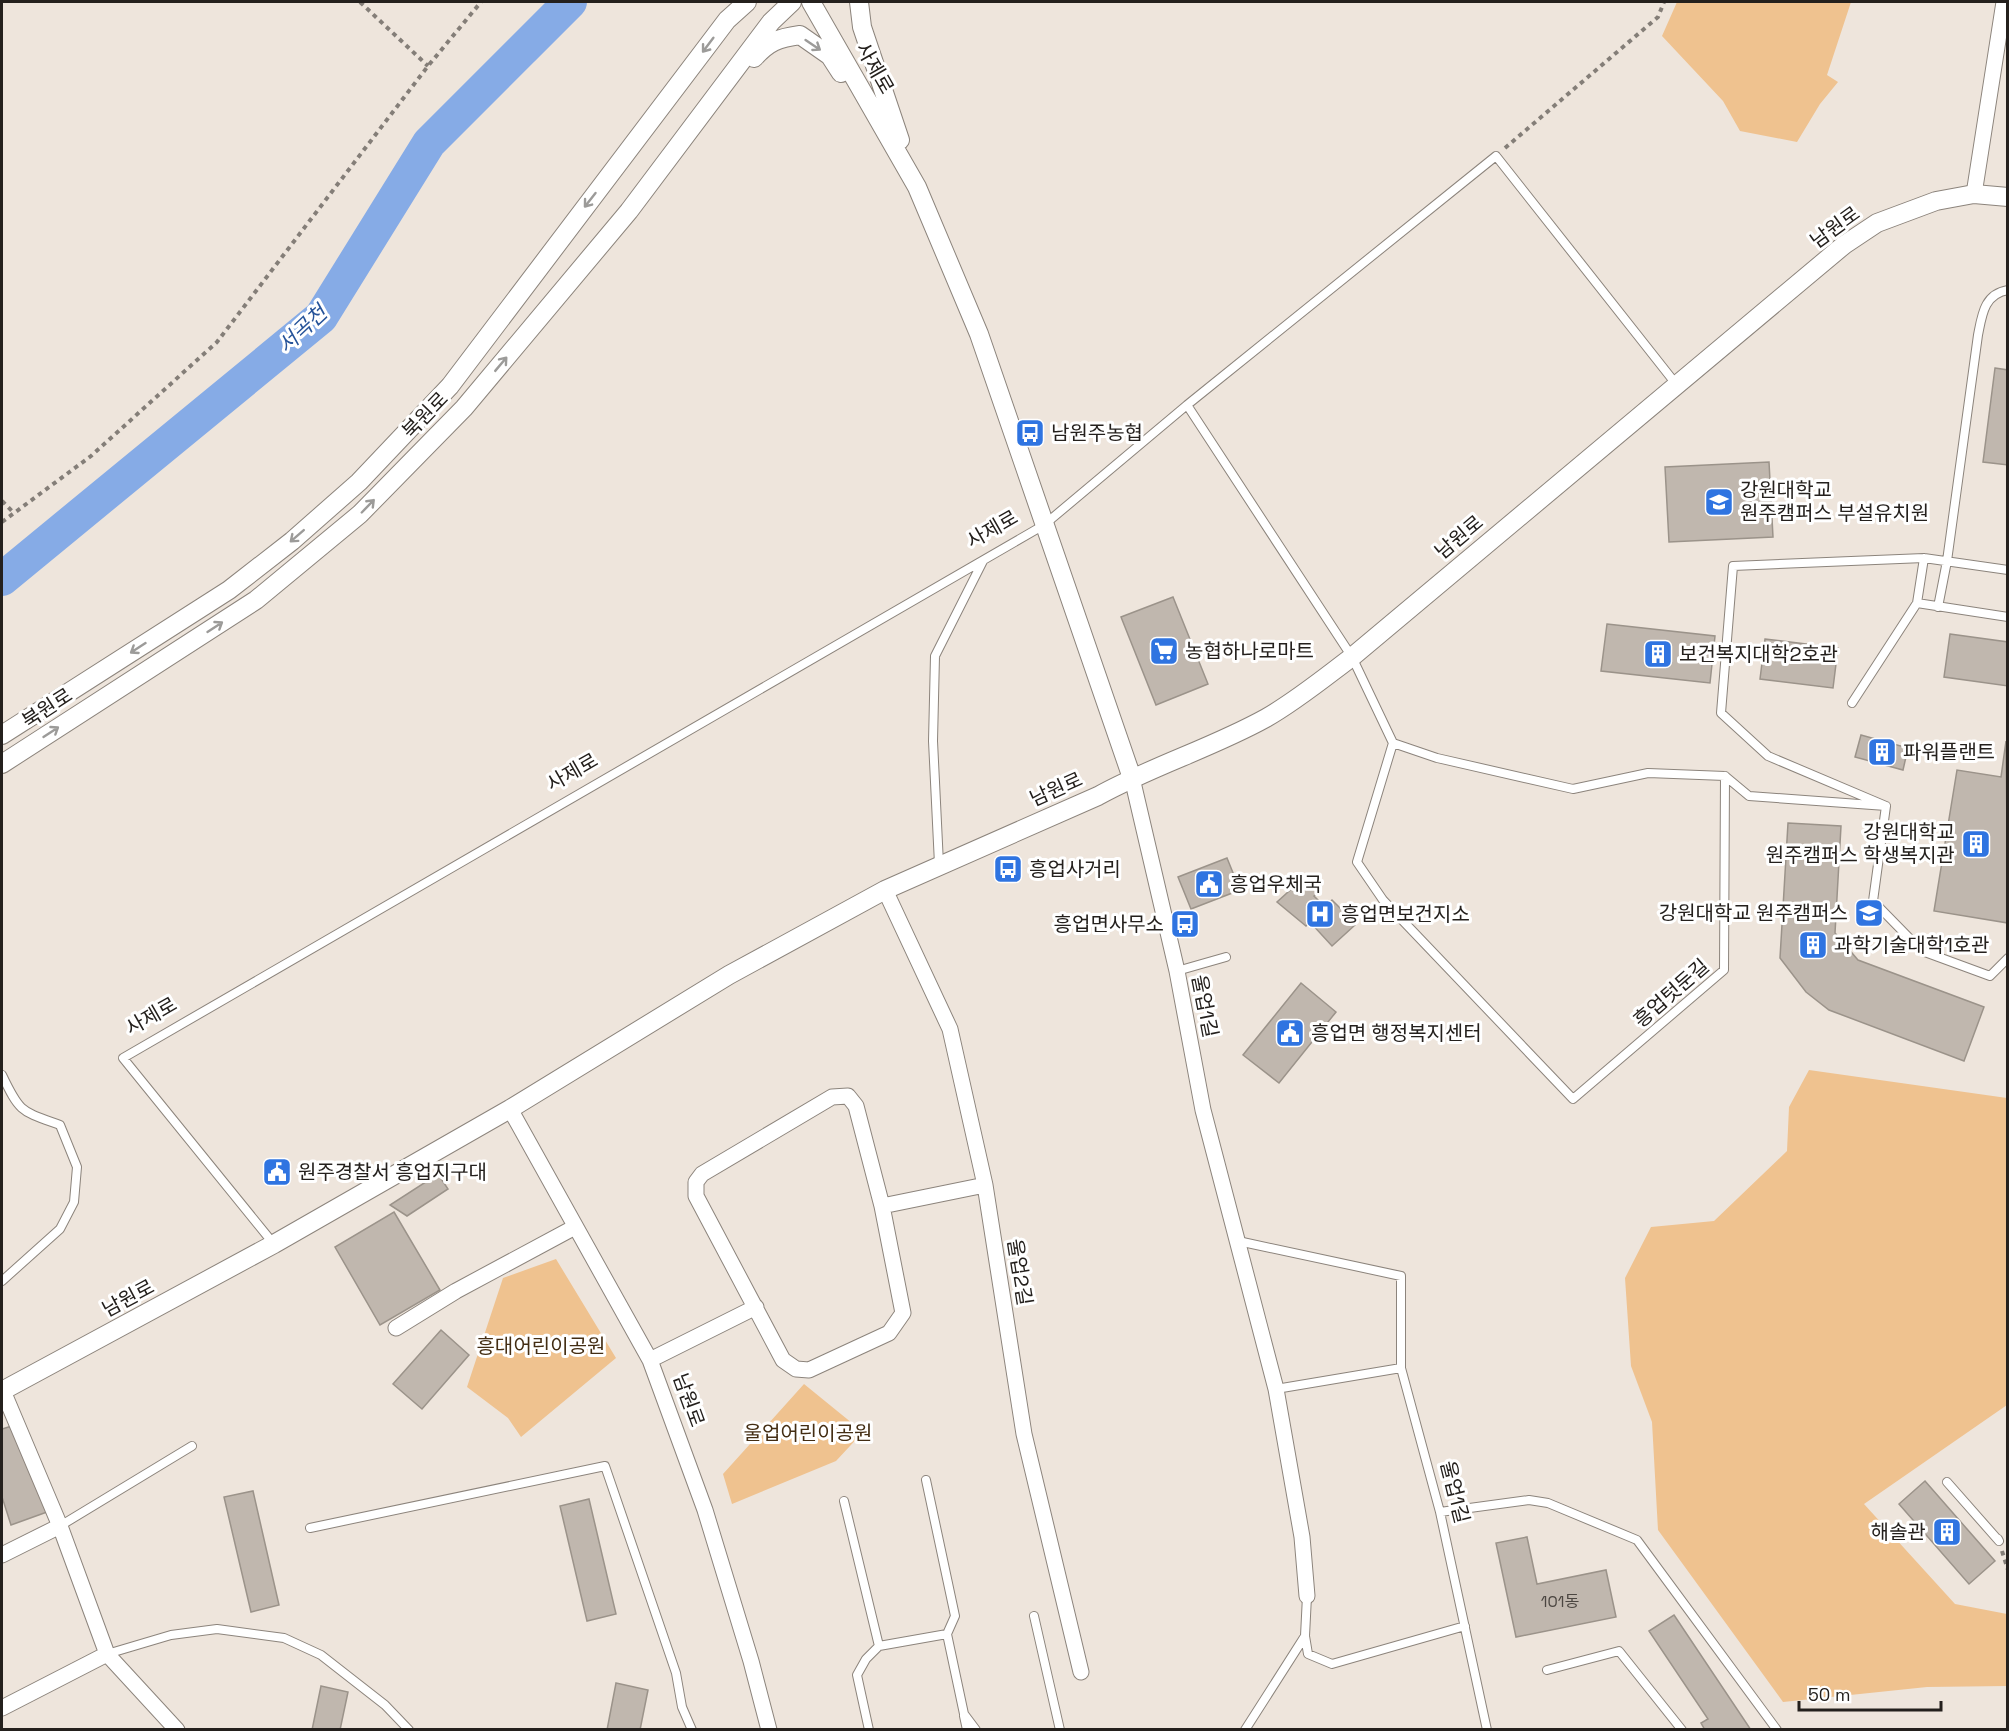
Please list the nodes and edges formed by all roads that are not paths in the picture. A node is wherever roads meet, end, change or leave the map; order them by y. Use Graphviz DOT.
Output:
graph roads {
  1 [pos="734,2"];
  2 [pos="747,2"];
  3 [pos="792,2"];
  4 [pos="811,2"];
  5 [pos="859,2"];
  6 [pos="2004,2"];
  7 [pos="727,20"];
  8 [pos="692,128"];
  9 [pos="917,186"];
  10 [pos="1974,194"];
  11 [pos="2007,197"];
  12 [pos="2007,290"];
  13 [pos="1677,385"];
  14 [pos="1187,405"];
  15 [pos="1044,525"];
  16 [pos="1924,558"];
  17 [pos="984,560"];
  18 [pos="1947,561"];
  19 [pos="2007,570"];
  20 [pos="1917,603"];
  21 [pos="1938,607"];
  22 [pos="2007,618"];
  23 [pos="1352,657"];
  24 [pos="1852,703"];
  25 [pos="2,735"];
  26 [pos="1393,743"];
  27 [pos="2,764"];
  28 [pos="1725,776"];
  29 [pos="1132,778"];
  30 [pos="1886,806"];
  31 [pos="939,865"];
  32 [pos="885,890"];
  33 [pos="1226,957"];
  34 [pos="2007,958"];
  35 [pos="1177,971"];
  36 [pos="2,1075"];
  37 [pos="510,1109"];
  38 [pos="985,1185"];
  39 [pos="882,1206"];
  40 [pos="575,1227"];
  41 [pos="1238,1241"];
  42 [pos="274,1244"];
  43 [pos="2,1281"];
  44 [pos="756,1307"];
  45 [pos="396,1328"];
  46 [pos="650,1360"];
  47 [pos="1401,1368"];
  48 [pos="1276,1389"];
  49 [pos="2,1390"];
  50 [pos="192,1446"];
  51 [pos="926,1480"];
  52 [pos="1947,1482"];
  53 [pos="844,1501"];
  54 [pos="1440,1512"];
  55 [pos="60,1526"];
  56 [pos="310,1528"];
  57 [pos="2007,1542"];
  58 [pos="2,1555"];
  59 [pos="1306,1596"];
  60 [pos="1034,1616"];
  61 [pos="1465,1626"];
  62 [pos="947,1634"];
  63 [pos="1305,1636"];
  64 [pos="879,1646"];
  65 [pos="107,1654"];
  66 [pos="1547,1670"];
  67 [pos="1081,1672"];
  68 [pos="2,1708"];
  69 [pos="964,1714"];
  70 [pos="177,1730"];
  71 [pos="410,1730"];
  72 [pos="692,1730"];
  73 [pos="769,1730"];
  74 [pos="869,1730"];
  75 [pos="967,1730"];
  76 [pos="976,1730"];
  77 [pos="1060,1730"];
  78 [pos="1245,1730"];
  79 [pos="1487,1730"];
  80 [pos="1682,1730"];
  81 [pos="1777,1730"];
  1 -- 7 [label="street"];
  2 -- 7 [label="street, 북원로"];
  3 -- 8 [label="street, 북원로"];
  4 -- 9 [label="street, 사제로"];
  5 -- 9 [label="street"];
  6 -- 10 [label="street"];
  7 -- 25 [label="street, 북원로, one-way"];
  8 -- 9 [label="street, one-way"];
  27 -- 8 [label="street, 북원로, one-way"];
  9 -- 15 [label="street, 사제로"];
  10 -- 11 [label="street, 남원로"];
  10 -- 13 [label="street, 남원로"];
  12 -- 18 [label="lane"];
  13 -- 14 [label="lane"];
  13 -- 23 [label="street, 남원로"];
  14 -- 15 [label="lane"];
  14 -- 23 [label="lane"];
  15 -- 17 [label="lane, 사제로"];
  15 -- 29 [label="street, 사제로"];
  16 -- 18 [label="lane"];
  16 -- 20 [label="lane"];
  16 -- 30 [label="lane"];
  17 -- 31 [label="lane"];
  17 -- 42 [label="lane, 사제로"];
  18 -- 19 [label="lane"];
  18 -- 21 [label="lane"];
  20 -- 21 [label="lane"];
  20 -- 24 [label="lane"];
  21 -- 22 [label="lane"];
  23 -- 26 [label="lane"];
  23 -- 29 [label="street, 남원로"];
  26 -- 28 [label="lane"];
  26 -- 28 [label="lane, 흥업텃둔길"];
  28 -- 30 [label="lane"];
  29 -- 31 [label="street, 남원로"];
  29 -- 35 [label="street, 울업1길"];
  30 -- 34 [label="lane"];
  31 -- 32 [label="street, 남원로"];
  32 -- 37 [label="street, 남원로"];
  32 -- 38 [label="street, 울업2길"];
  33 -- 35 [label="lane"];
  35 -- 41 [label="street, 울업1길"];
  36 -- 43 [label="lane"];
  37 -- 40 [label="street, 남원로"];
  37 -- 42 [label="street, 남원로"];
  38 -- 39 [label="street"];
  38 -- 67 [label="street, 울업2길"];
  39 -- 44 [label="street"];
  39 -- 44 [label="street"];
  40 -- 45 [label="street"];
  40 -- 46 [label="street, 남원로"];
  41 -- 47 [label="lane, 울업1길"];
  41 -- 48 [label="street, 울업1길"];
  42 -- 49 [label="street, 남원로"];
  44 -- 46 [label="street"];
  46 -- 73 [label="street, 남원로"];
  47 -- 48 [label="lane"];
  47 -- 54 [label="lane, 울업1길"];
  48 -- 59 [label="street, 울업1길"];
  49 -- 55 [label="street, 남원로"];
  50 -- 55 [label="lane"];
  51 -- 62 [label="lane"];
  52 -- 57 [label="lane"];
  53 -- 64 [label="lane"];
  54 -- 61 [label="lane, 울업1길"];
  54 -- 81 [label="lane"];
  55 -- 58 [label="street"];
  55 -- 65 [label="street, 남원로"];
  56 -- 72 [label="lane"];
  59 -- 63 [label="lane, 울업1길"];
  60 -- 77 [label="lane"];
  61 -- 63 [label="lane"];
  61 -- 79 [label="lane, 울업1길"];
  62 -- 64 [label="lane"];
  62 -- 69 [label="lane"];
  63 -- 78 [label="lane"];
  64 -- 74 [label="lane"];
  65 -- 68 [label="street"];
  65 -- 70 [label="street"];
  65 -- 71 [label="lane"];
  66 -- 80 [label="lane"];
  69 -- 75 [label="lane"];
  69 -- 76 [label="lane"];
}
